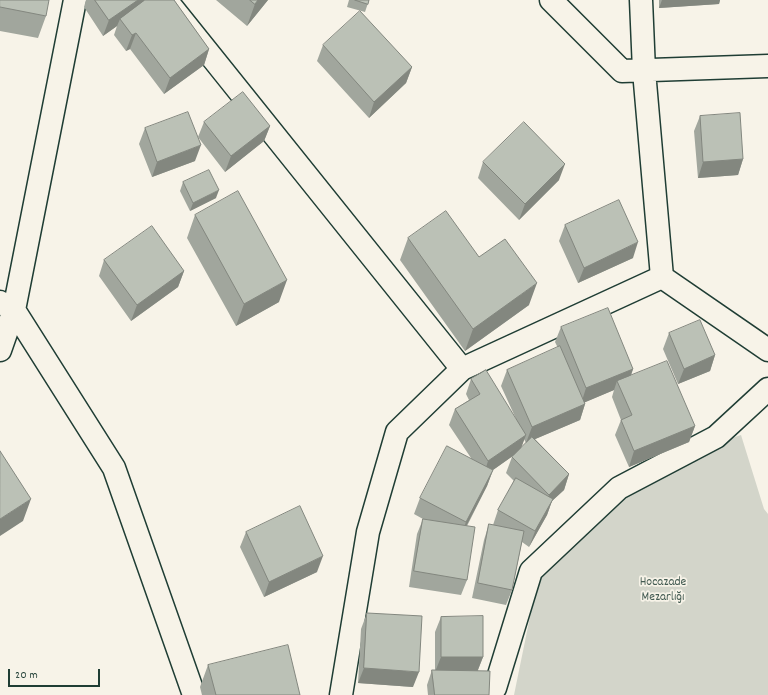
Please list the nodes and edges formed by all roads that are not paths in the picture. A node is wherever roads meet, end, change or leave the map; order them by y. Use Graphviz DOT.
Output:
graph roads {
  1 [pos="75,0"];
  2 [pos="166,0"];
  3 [pos="551,0"];
  4 [pos="641,0"];
  5 [pos="768,66"];
  6 [pos="644,70"];
  7 [pos="662,277"];
  8 [pos="7,306"];
  9 [pos="0,350"];
  10 [pos="768,350"];
  11 [pos="462,369"];
  12 [pos="768,390"];
  13 [pos="495,688"];
  14 [pos="194,695"];
  15 [pos="340,695"];
  1 -- 8 [label="street"];
  2 -- 11 [label="street"];
  3 -- 6 [label="street"];
  4 -- 6 [label="street"];
  5 -- 6 [label="street"];
  6 -- 7 [label="street"];
  7 -- 10 [label="street"];
  7 -- 11 [label="street"];
  8 -- 9 [label="street"];
  8 -- 14 [label="street"];
  11 -- 15 [label="street"];
  12 -- 13 [label="street"];
}
